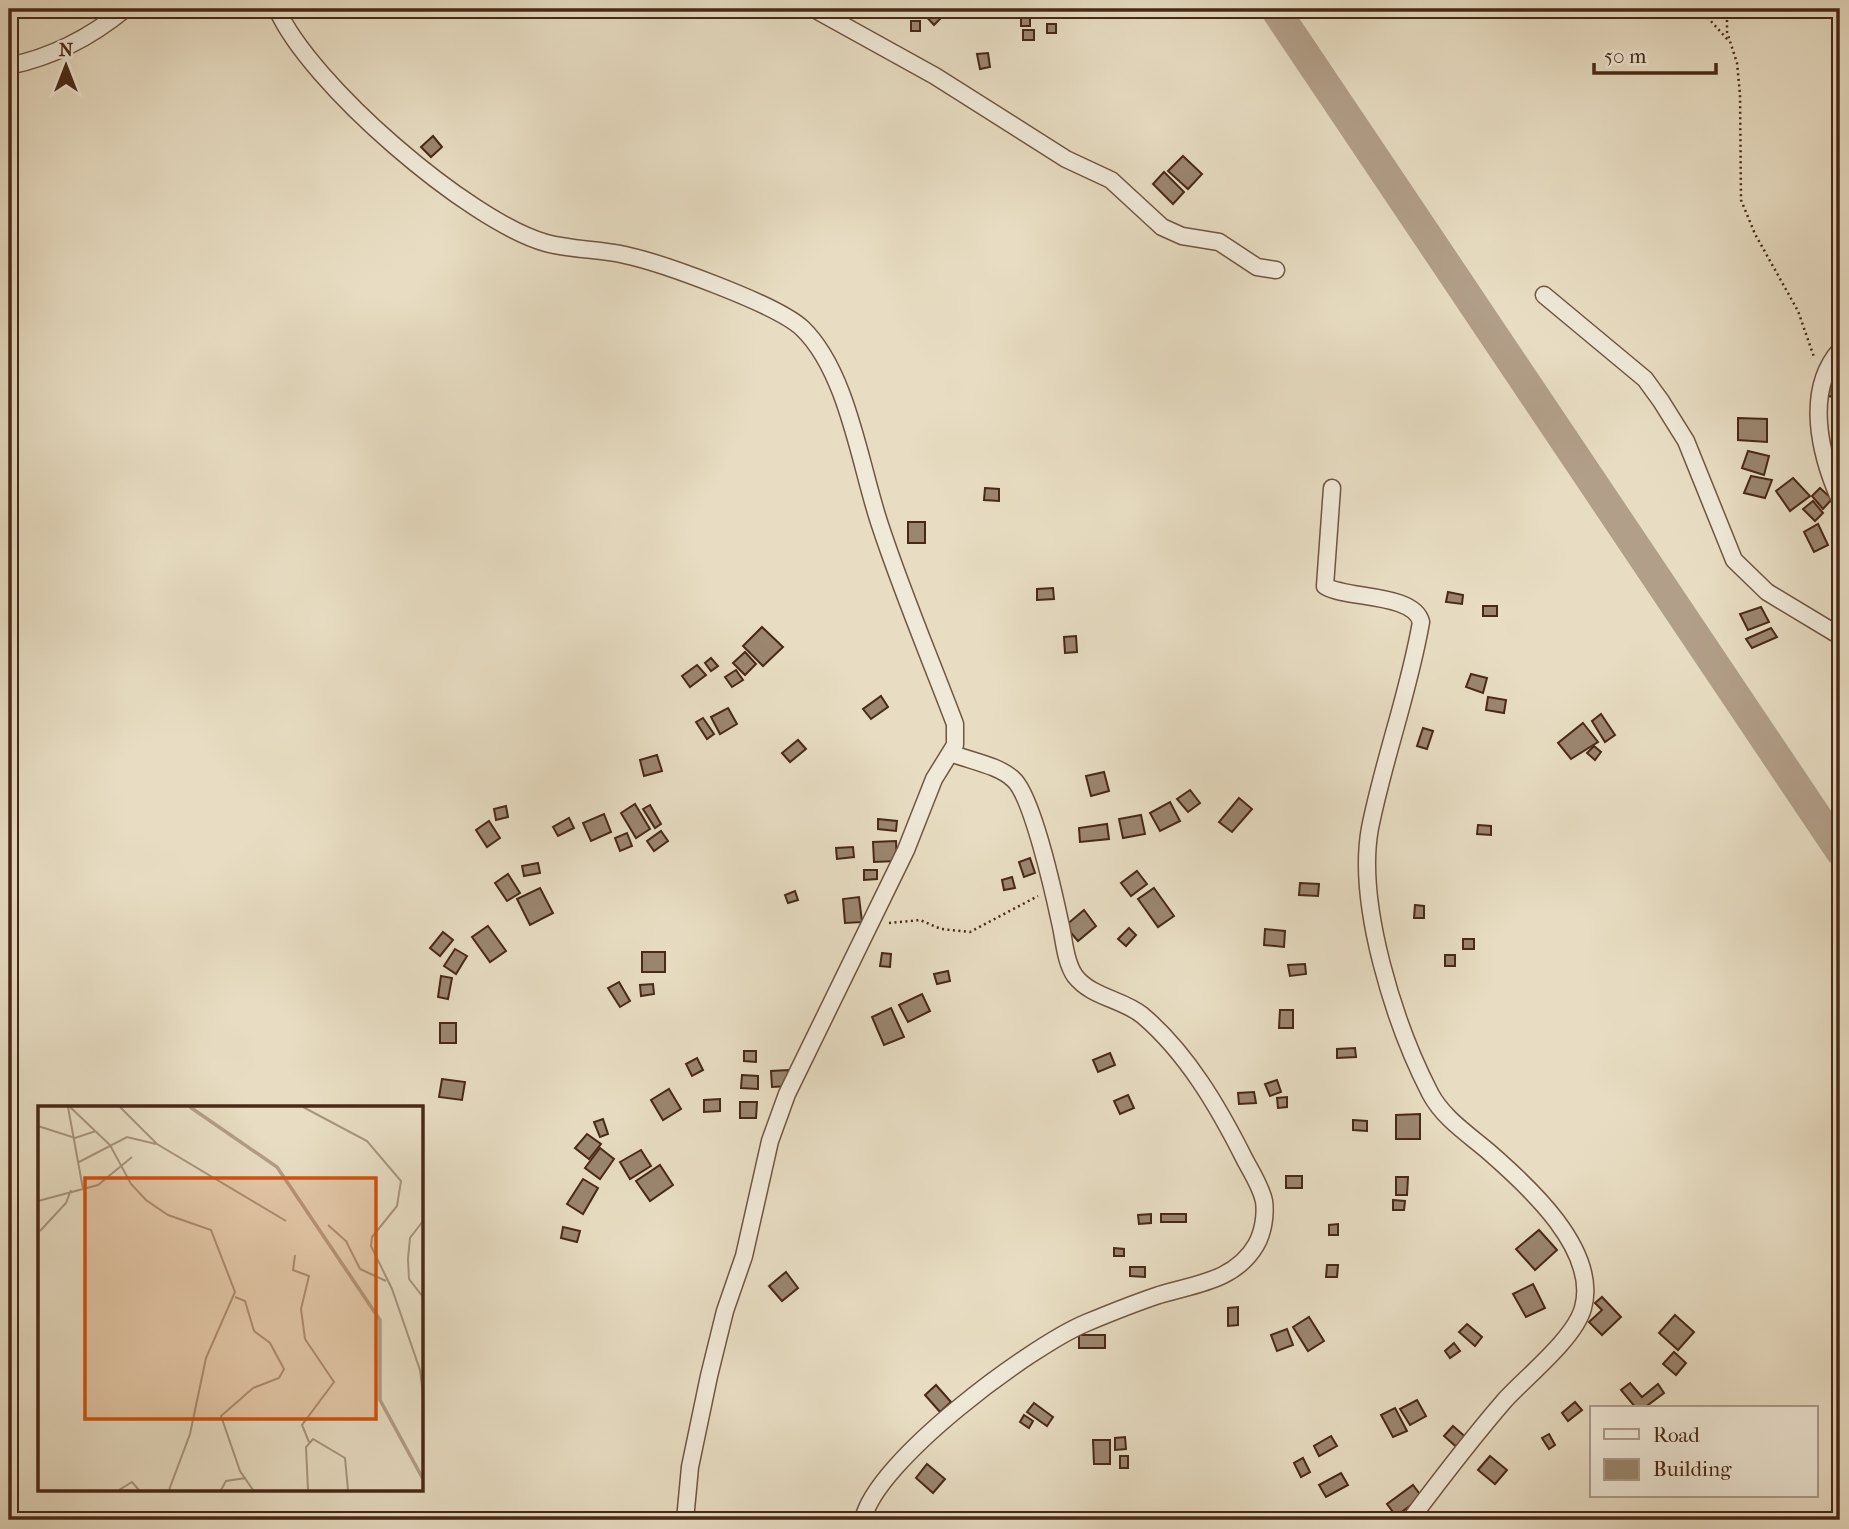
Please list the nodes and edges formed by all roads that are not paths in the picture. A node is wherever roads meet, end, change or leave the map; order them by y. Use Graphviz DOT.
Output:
graph roads {
  1 [pos="125,9"];
  2 [pos="276,9"];
  3 [pos="814,9"];
  4 [pos="9,66"];
  5 [pos="1276,270"];
  6 [pos="1544,295"];
  7 [pos="1840,350"];
  8 [pos="1332,488"];
  9 [pos="1840,500"];
  10 [pos="1840,636"];
  11 [pos="951,753"];
  12 [pos="685,1520"];
  13 [pos="863,1520"];
  14 [pos="1410,1520"];
  1 -- 4 [label="street"];
  2 -- 11 [label="street"];
  3 -- 5 [label="street"];
  6 -- 10 [label="street"];
  7 -- 9 [label="street"];
  8 -- 14 [label="street"];
  11 -- 12 [label="street"];
  11 -- 13 [label="street"];
}
